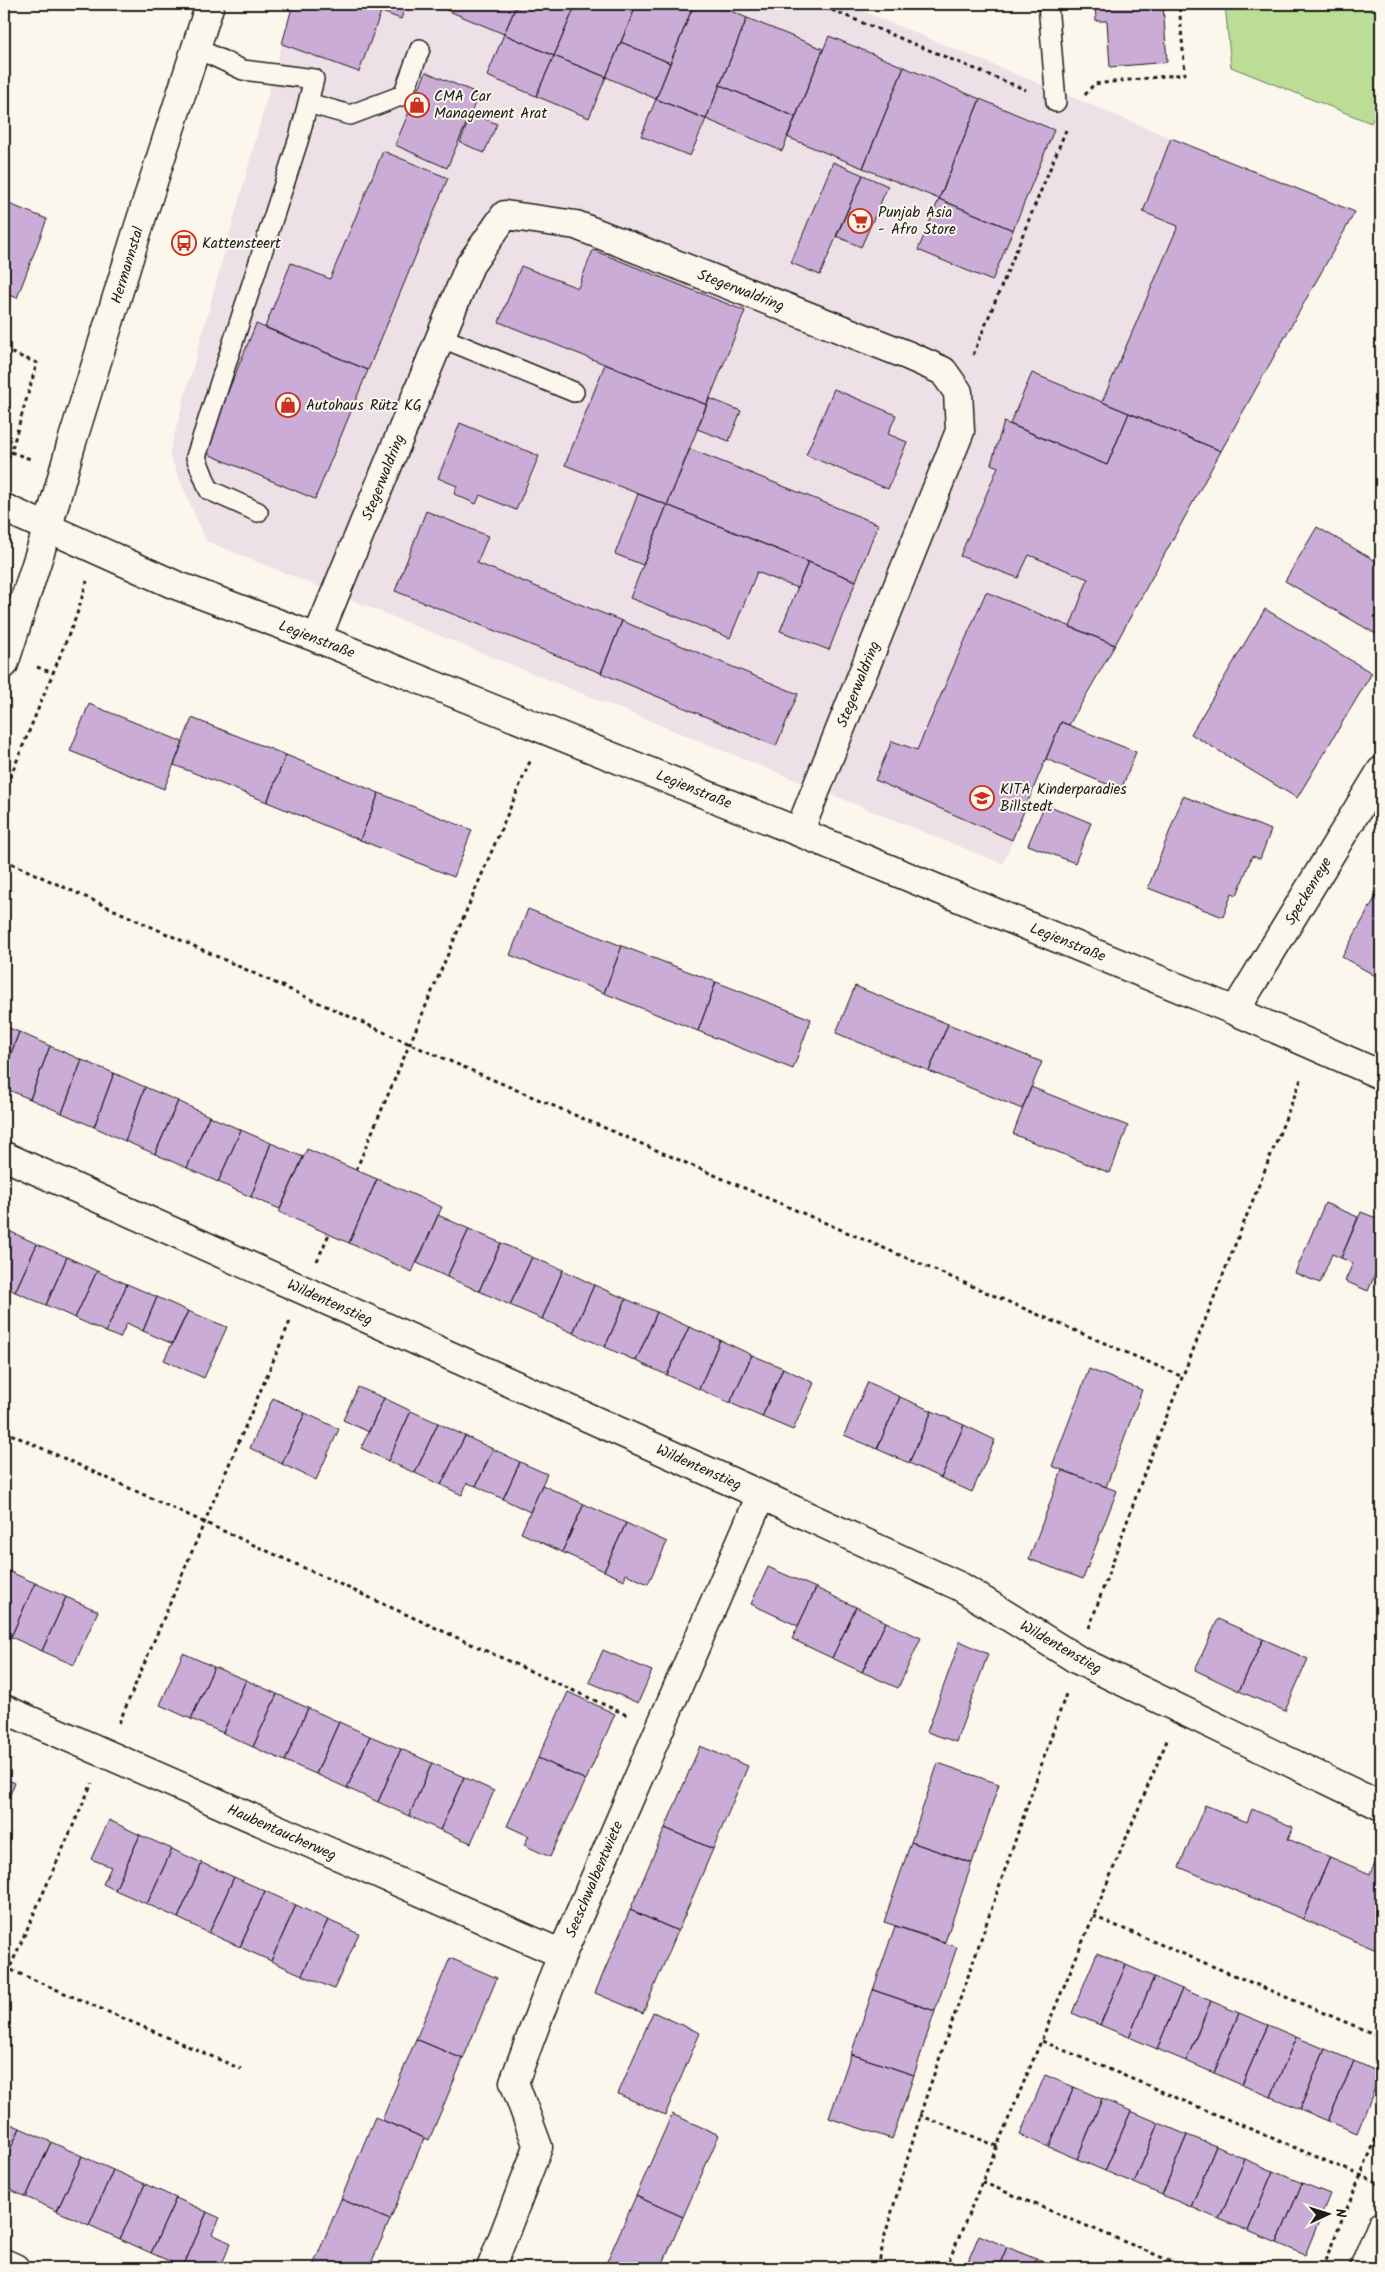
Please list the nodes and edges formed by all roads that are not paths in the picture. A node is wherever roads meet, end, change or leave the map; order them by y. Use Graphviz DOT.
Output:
graph roads {
  1 [pos="210,4"];
  2 [pos="1048,4"];
  3 [pos="196,48"];
  4 [pos="420,49"];
  5 [pos="1056,102"];
  6 [pos="308,103"];
  7 [pos="440,337"];
  8 [pos="574,392"];
  9 [pos="4,508"];
  10 [pos="258,512"];
  11 [pos="48,527"];
  12 [pos="317,638"];
  13 [pos="4,664"];
  14 [pos="1381,771"];
  15 [pos="799,832"];
  16 [pos="1235,1011"];
  17 [pos="1381,1075"];
  18 [pos="4,1156"];
  19 [pos="761,1495"];
  20 [pos="4,1708"];
  21 [pos="1381,1806"];
  22 [pos="562,1954"];
  23 [pos="1381,2226"];
  24 [pos="4,2263"];
  25 [pos="15,2268"];
  26 [pos="491,2268"];
  27 [pos="1364,2268"];
  1 -- 3 [label="street, Hermannstal"];
  2 -- 5 [label="lane"];
  3 -- 6 [label="lane"];
  3 -- 11 [label="street, Hermannstal"];
  4 -- 6 [label="lane"];
  6 -- 10 [label="lane"];
  7 -- 8 [label="lane"];
  7 -- 12 [label="street, Stegerwaldring"];
  7 -- 15 [label="street, Stegerwaldring"];
  9 -- 11 [label="street, Legienstraße"];
  11 -- 12 [label="street, Legienstraße"];
  11 -- 13 [label="street"];
  12 -- 15 [label="street, Legienstraße"];
  14 -- 16 [label="street, Speckenreye"];
  15 -- 16 [label="street, Legienstraße"];
  16 -- 17 [label="street, Legienstraße"];
  18 -- 19 [label="street, Wildentenstieg"];
  19 -- 21 [label="street, Wildentenstieg"];
  19 -- 22 [label="street, Seeschwalbentwiete"];
  20 -- 22 [label="street, Haubentaucherweg"];
  22 -- 26 [label="street, Seeschwalbentwiete"];
  23 -- 27 [label="street"];
  24 -- 25 [label="street"];
}
